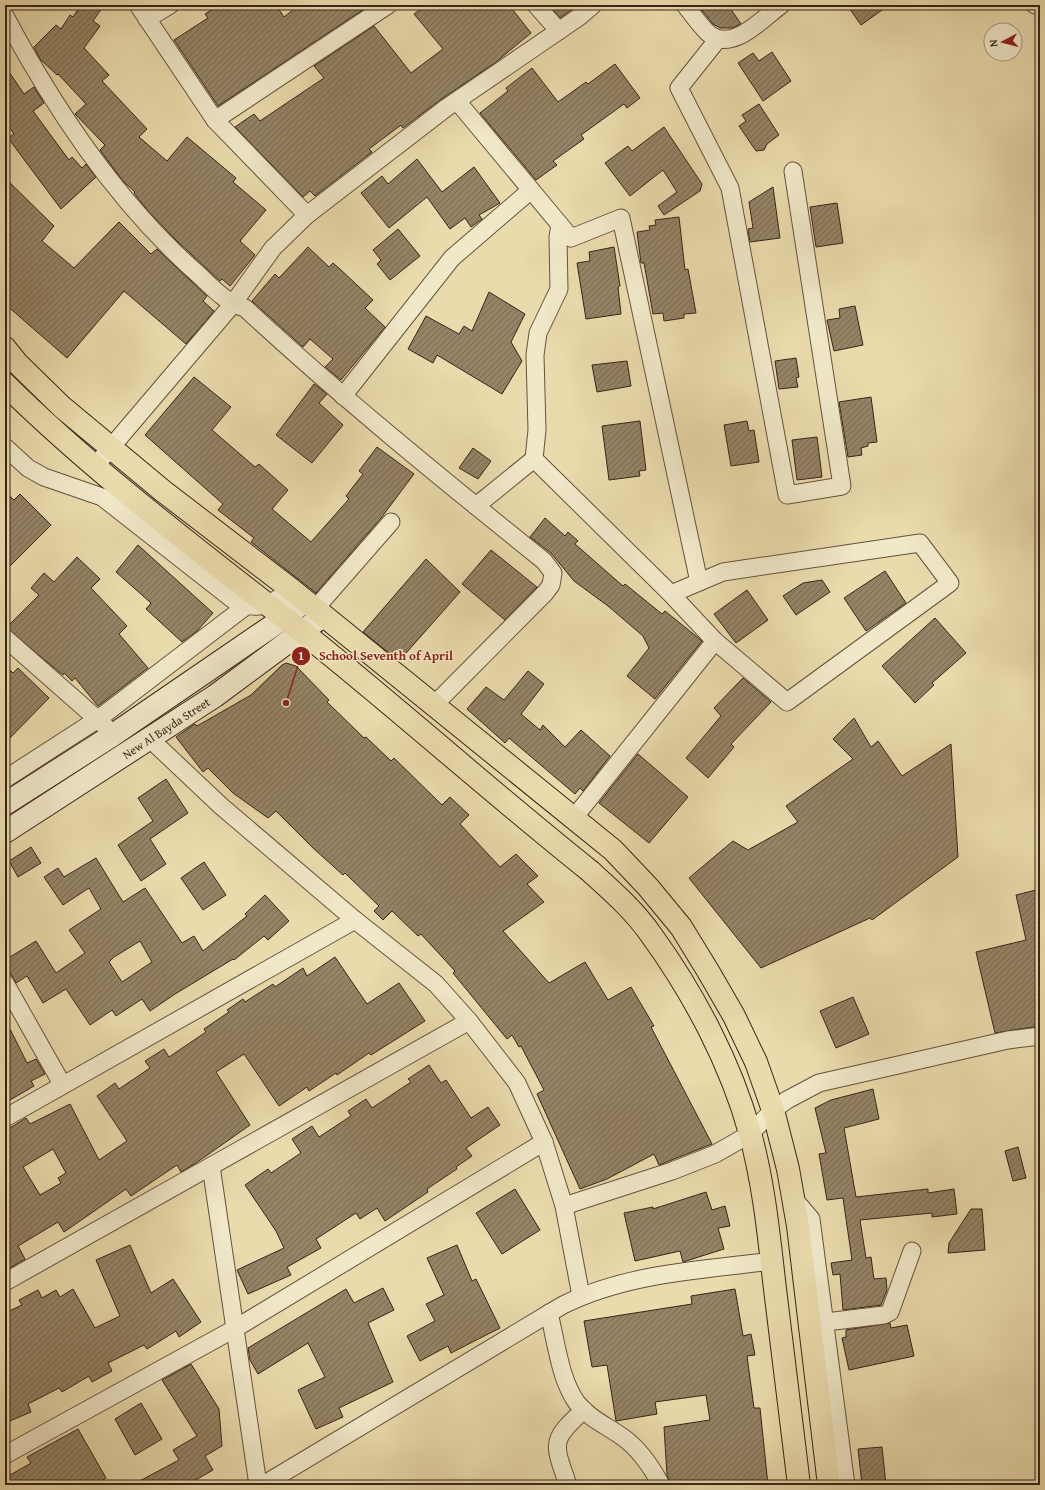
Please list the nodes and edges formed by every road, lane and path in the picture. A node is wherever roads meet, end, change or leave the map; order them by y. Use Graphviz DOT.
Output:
graph roads {
  1 [pos="170,5"];
  2 [pos="388,5"];
  3 [pos="536,5"];
  4 [pos="593,5"];
  5 [pos="685,5"];
  6 [pos="781,5"];
  7 [pos="1035,5"];
  8 [pos="1040,6"];
  9 [pos="143,12"];
  10 [pos="5,16"];
  11 [pos="559,31"];
  12 [pos="718,39"];
  13 [pos="457,100"];
  14 [pos="215,120"];
  15 [pos="793,171"];
  16 [pos="531,190"];
  17 [pos="307,214"];
  18 [pos="560,225"];
  19 [pos="232,305"];
  20 [pos="5,348"];
  21 [pos="5,384"];
  22 [pos="343,396"];
  23 [pos="5,447"];
  24 [pos="112,448"];
  25 [pos="534,459"];
  26 [pos="96,465"];
  27 [pos="476,506"];
  28 [pos="391,522"];
  29 [pos="698,582"];
  30 [pos="671,594"];
  31 [pos="309,604"];
  32 [pos="246,606"];
  33 [pos="276,612"];
  34 [pos="302,632"];
  35 [pos="5,638"];
  36 [pos="715,642"];
  37 [pos="434,705"];
  38 [pos="98,719"];
  39 [pos="112,735"];
  40 [pos="150,738"];
  41 [pos="127,753"];
  42 [pos="5,779"];
  43 [pos="5,804"];
  44 [pos="573,819"];
  45 [pos="5,832"];
  46 [pos="355,920"];
  47 [pos="5,983"];
  48 [pos="469,1021"];
  49 [pos="1040,1036"];
  50 [pos="62,1084"];
  51 [pos="773,1110"];
  52 [pos="5,1118"];
  53 [pos="750,1134"];
  54 [pos="544,1142"];
  55 [pos="211,1166"];
  56 [pos="794,1199"];
  57 [pos="564,1206"];
  58 [pos="912,1252"];
  59 [pos="772,1261"];
  60 [pos="5,1282"];
  61 [pos="581,1296"];
  62 [pos="549,1313"];
  63 [pos="826,1322"];
  64 [pos="236,1328"];
  65 [pos="584,1410"];
  66 [pos="5,1455"];
  67 [pos="258,1485"];
  68 [pos="263,1485"];
  69 [pos="568,1485"];
  70 [pos="661,1485"];
  71 [pos="799,1485"];
  72 [pos="829,1485"];
  73 [pos="846,1485"];
  1 -- 9 [label="street"];
  2 -- 14 [label="street"];
  3 -- 11 [label="street"];
  4 -- 11 [label="street"];
  5 -- 12 [label="street"];
  6 -- 12 [label="street"];
  7 -- 8 [label="street"];
  9 -- 14 [label="street"];
  10 -- 19 [label="street"];
  11 -- 13 [label="street"];
  12 -- 15 [label="street"];
  13 -- 16 [label="street"];
  13 -- 17 [label="street"];
  14 -- 17 [label="street"];
  16 -- 18 [label="street"];
  16 -- 22 [label="street"];
  17 -- 19 [label="street"];
  18 -- 25 [label="street"];
  18 -- 29 [label="street"];
  19 -- 22 [label="street"];
  19 -- 24 [label="street"];
  20 -- 24 [label="main road"];
  21 -- 26 [label="main road"];
  22 -- 27 [label="street"];
  23 -- 32 [label="street"];
  24 -- 26 [label="street"];
  24 -- 31 [label="main road"];
  25 -- 27 [label="street"];
  25 -- 30 [label="street"];
  26 -- 33 [label="main road"];
  27 -- 37 [label="street"];
  28 -- 31 [label="street"];
  29 -- 30 [label="street"];
  29 -- 36 [label="street"];
  30 -- 36 [label="street"];
  31 -- 33 [label="street, New Al Bayda Street"];
  31 -- 34 [label="street, New Al Bayda Street"];
  31 -- 37 [label="main road"];
  32 -- 33 [label="street"];
  32 -- 38 [label="street"];
  33 -- 34 [label="main road"];
  33 -- 39 [label="street, New Al Bayda Street"];
  34 -- 40 [label="street, New Al Bayda Street"];
  34 -- 53 [label="main road"];
  35 -- 38 [label="street"];
  36 -- 44 [label="street"];
  37 -- 44 [label="main road"];
  38 -- 39 [label="street"];
  38 -- 42 [label="street"];
  39 -- 41 [label="street"];
  39 -- 43 [label="street, New Al Bayda Street"];
  40 -- 41 [label="street, New Al Bayda Street"];
  40 -- 46 [label="street"];
  41 -- 45 [label="street, New Al Bayda Street"];
  44 -- 51 [label="main road"];
  46 -- 48 [label="street"];
  46 -- 50 [label="street"];
  47 -- 50 [label="street"];
  48 -- 54 [label="street"];
  48 -- 55 [label="street"];
  49 -- 51 [label="street"];
  50 -- 52 [label="street"];
  51 -- 53 [label="street"];
  51 -- 56 [label="main road"];
  53 -- 57 [label="street"];
  53 -- 59 [label="main road"];
  54 -- 57 [label="street"];
  54 -- 64 [label="street"];
  55 -- 60 [label="street"];
  55 -- 64 [label="street"];
  56 -- 63 [label="street"];
  56 -- 72 [label="main road"];
  57 -- 61 [label="street"];
  58 -- 63 [label="street"];
  59 -- 61 [label="street"];
  59 -- 71 [label="main road"];
  61 -- 62 [label="street"];
  62 -- 65 [label="street"];
  62 -- 68 [label="street"];
  63 -- 73 [label="street"];
  64 -- 66 [label="street"];
  64 -- 67 [label="street"];
  65 -- 69 [label="street"];
  65 -- 70 [label="street"];
}
